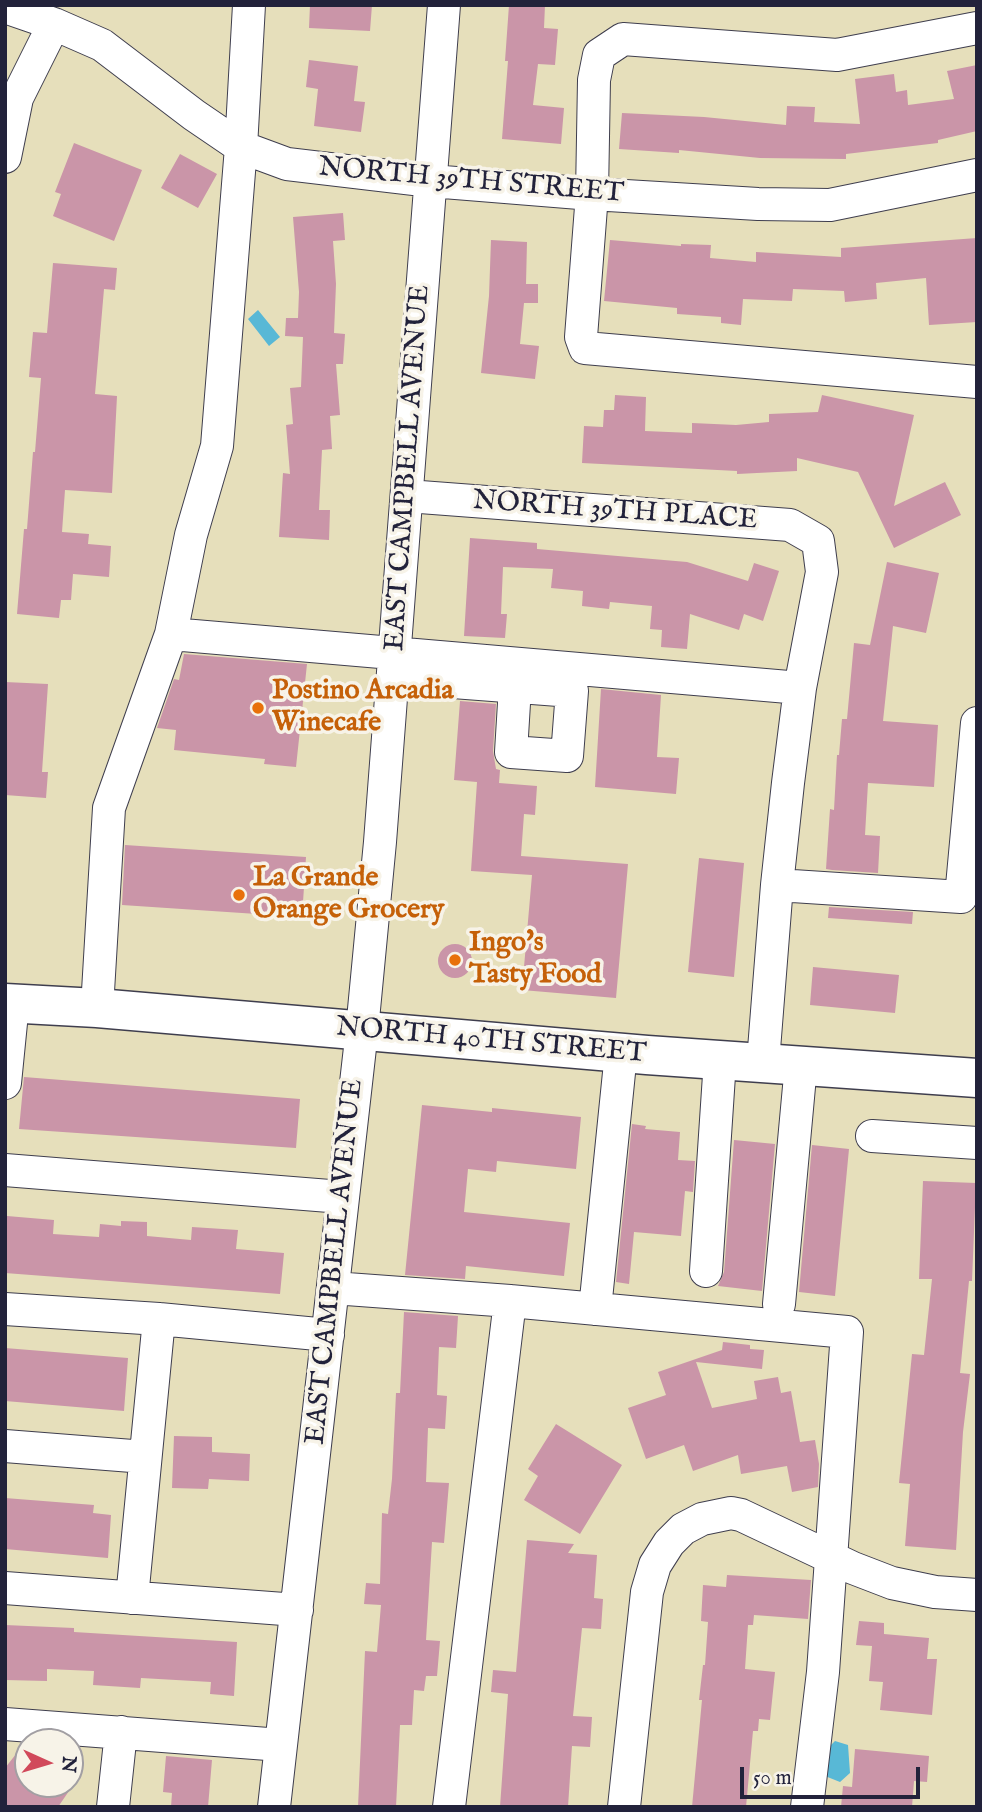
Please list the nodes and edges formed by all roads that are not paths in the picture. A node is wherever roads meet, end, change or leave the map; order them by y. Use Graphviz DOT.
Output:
graph roads {
  1 [pos="249,5"];
  2 [pos="443,5"];
  3 [pos="5,7"];
  4 [pos="54,24"];
  5 [pos="977,28"];
  6 [pos="241,147"];
  7 [pos="5,157"];
  8 [pos="977,175"];
  9 [pos="431,181"];
  10 [pos="592,194"];
  11 [pos="977,382"];
  12 [pos="407,496"];
  13 [pos="171,634"];
  14 [pos="395,666"];
  15 [pos="515,687"];
  16 [pos="800,688"];
  17 [pos="977,723"];
  18 [pos="776,885"];
  19 [pos="9,1003"];
  20 [pos="97,1008"];
  21 [pos="362,1030"];
  22 [pos="621,1053"];
  23 [pos="720,1060"];
  24 [pos="762,1062"];
  25 [pos="801,1065"];
  26 [pos="977,1078"];
  27 [pos="5,1083"];
  28 [pos="872,1136"];
  29 [pos="977,1143"];
  30 [pos="5,1170"];
  31 [pos="342,1197"];
  32 [pos="706,1270"];
  33 [pos="333,1288"];
  34 [pos="510,1301"];
  35 [pos="779,1304"];
  36 [pos="5,1309"];
  37 [pos="595,1309"];
  38 [pos="159,1320"];
  39 [pos="328,1335"];
  40 [pos="5,1446"];
  41 [pos="145,1457"];
  42 [pos="830,1557"];
  43 [pos="5,1588"];
  44 [pos="977,1595"];
  45 [pos="132,1598"];
  46 [pos="297,1610"];
  47 [pos="5,1724"];
  48 [pos="121,1732"];
  49 [pos="281,1745"];
  50 [pos="113,1807"];
  51 [pos="274,1807"];
  52 [pos="449,1807"];
  53 [pos="624,1807"];
  54 [pos="807,1807"];
  1 -- 6 [label="street"];
  2 -- 9 [label="street, EAST CAMPBELL AVENUE"];
  3 -- 4 [label="street, NORTH 39TH STREET"];
  4 -- 6 [label="street, NORTH 39TH STREET"];
  4 -- 7 [label="street"];
  5 -- 10 [label="street"];
  6 -- 9 [label="street, NORTH 39TH STREET"];
  6 -- 13 [label="street"];
  8 -- 10 [label="street, NORTH 39TH STREET"];
  9 -- 10 [label="street, NORTH 39TH STREET"];
  9 -- 12 [label="street, EAST CAMPBELL AVENUE"];
  10 -- 11 [label="street"];
  12 -- 14 [label="street, EAST CAMPBELL AVENUE"];
  12 -- 16 [label="street, NORTH 39TH PLACE"];
  13 -- 14 [label="street"];
  13 -- 20 [label="street"];
  14 -- 15 [label="street"];
  14 -- 16 [label="street"];
  14 -- 21 [label="street, EAST CAMPBELL AVENUE"];
  16 -- 18 [label="street"];
  17 -- 18 [label="street"];
  18 -- 24 [label="street"];
  19 -- 20 [label="main road, NORTH 40TH STREET"];
  19 -- 27 [label="street"];
  20 -- 21 [label="main road, NORTH 40TH STREET"];
  21 -- 22 [label="main road, NORTH 40TH STREET"];
  21 -- 31 [label="street, EAST CAMPBELL AVENUE"];
  22 -- 23 [label="main road, NORTH 40TH STREET"];
  22 -- 37 [label="street"];
  23 -- 24 [label="main road, NORTH 40TH STREET"];
  23 -- 32 [label="street"];
  24 -- 25 [label="main road, NORTH 40TH STREET"];
  25 -- 26 [label="main road, NORTH 40TH STREET"];
  25 -- 35 [label="street"];
  28 -- 29 [label="street"];
  30 -- 31 [label="street"];
  31 -- 33 [label="street, EAST CAMPBELL AVENUE"];
  33 -- 34 [label="street"];
  33 -- 39 [label="street, EAST CAMPBELL AVENUE"];
  34 -- 37 [label="street"];
  34 -- 52 [label="street"];
  36 -- 38 [label="street"];
  37 -- 42 [label="street"];
  38 -- 39 [label="street"];
  38 -- 41 [label="street"];
  39 -- 46 [label="street, EAST CAMPBELL AVENUE"];
  40 -- 41 [label="street"];
  41 -- 45 [label="street"];
  42 -- 44 [label="street"];
  42 -- 53 [label="street"];
  42 -- 54 [label="street"];
  43 -- 45 [label="street"];
  45 -- 46 [label="street"];
  46 -- 49 [label="street, EAST CAMPBELL AVENUE"];
  47 -- 48 [label="street"];
  48 -- 49 [label="street"];
  48 -- 50 [label="street"];
  49 -- 51 [label="street, EAST CAMPBELL AVENUE"];
}
